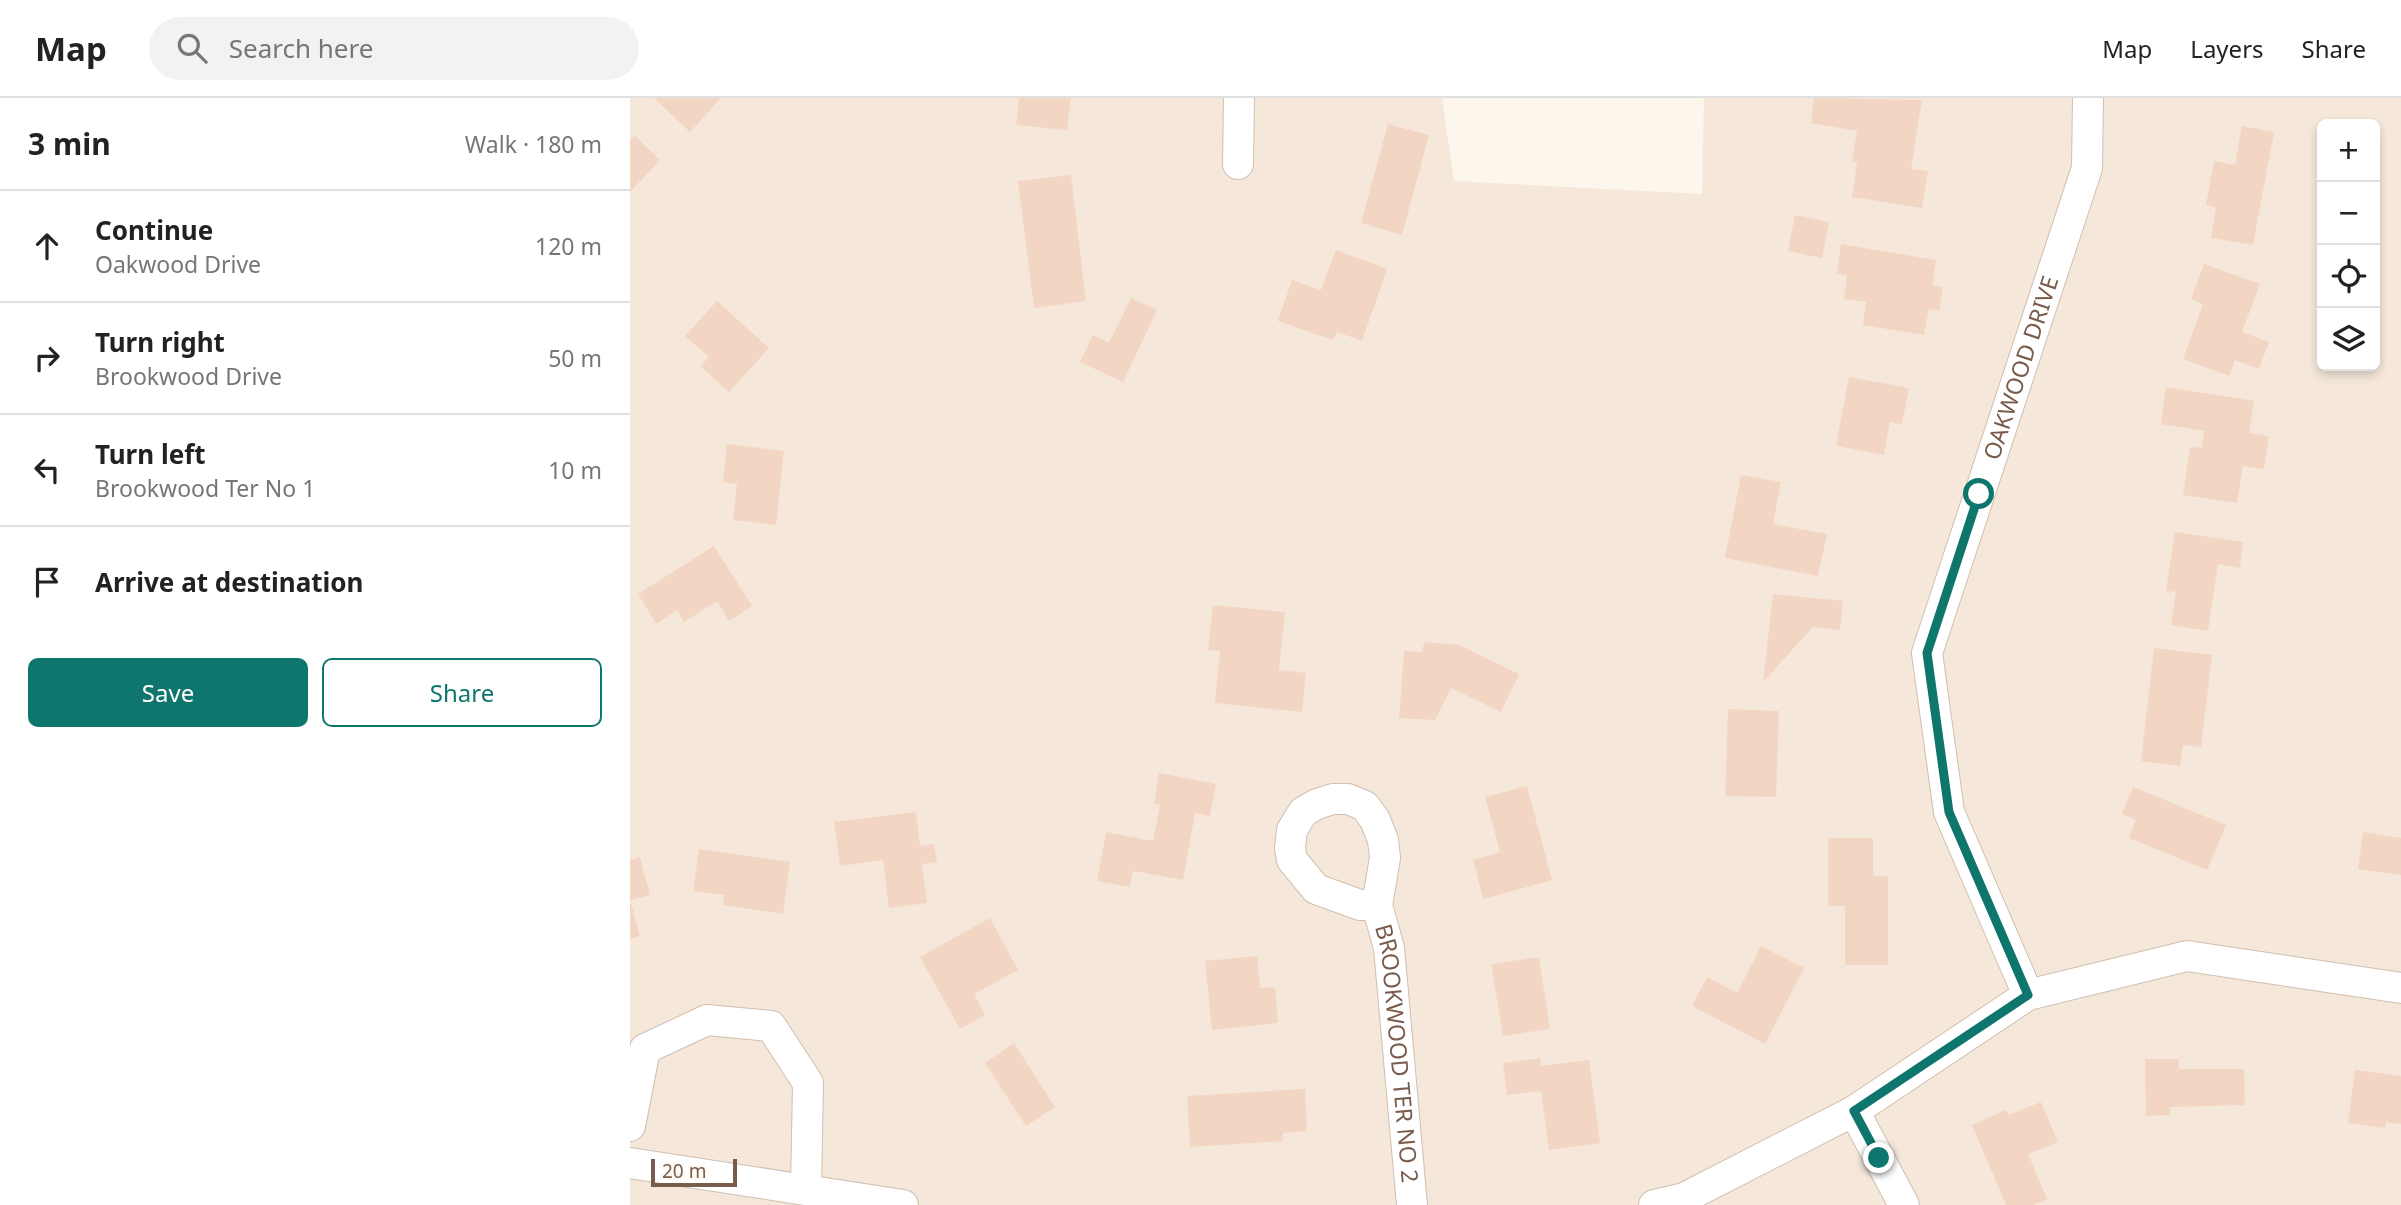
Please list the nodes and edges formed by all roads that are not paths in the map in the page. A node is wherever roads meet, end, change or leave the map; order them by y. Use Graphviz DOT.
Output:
graph roads {
  1 [pos="1239,98"];
  2 [pos="2088,98"];
  3 [pos="1238,164"];
  4 [pos="1377,905"];
  5 [pos="2401,988"];
  6 [pos="2028,995"];
  7 [pos="1854,1111"];
  8 [pos="630,1126"];
  9 [pos="630,1163"];
  10 [pos="806,1189"];
  11 [pos="1686,1202"];
  12 [pos="903,1205"];
  13 [pos="1412,1205"];
  14 [pos="1654,1205"];
  15 [pos="1904,1205"];
  1 -- 3 [label="street"];
  2 -- 6 [label="street, OAKWOOD DRIVE"];
  4 -- 13 [label="street, BROOKWOOD TER NO 2"];
  5 -- 6 [label="street"];
  6 -- 7 [label="street"];
  7 -- 11 [label="street"];
  7 -- 15 [label="street"];
  8 -- 10 [label="street"];
  9 -- 10 [label="street"];
  10 -- 12 [label="street"];
  11 -- 14 [label="street"];
}
